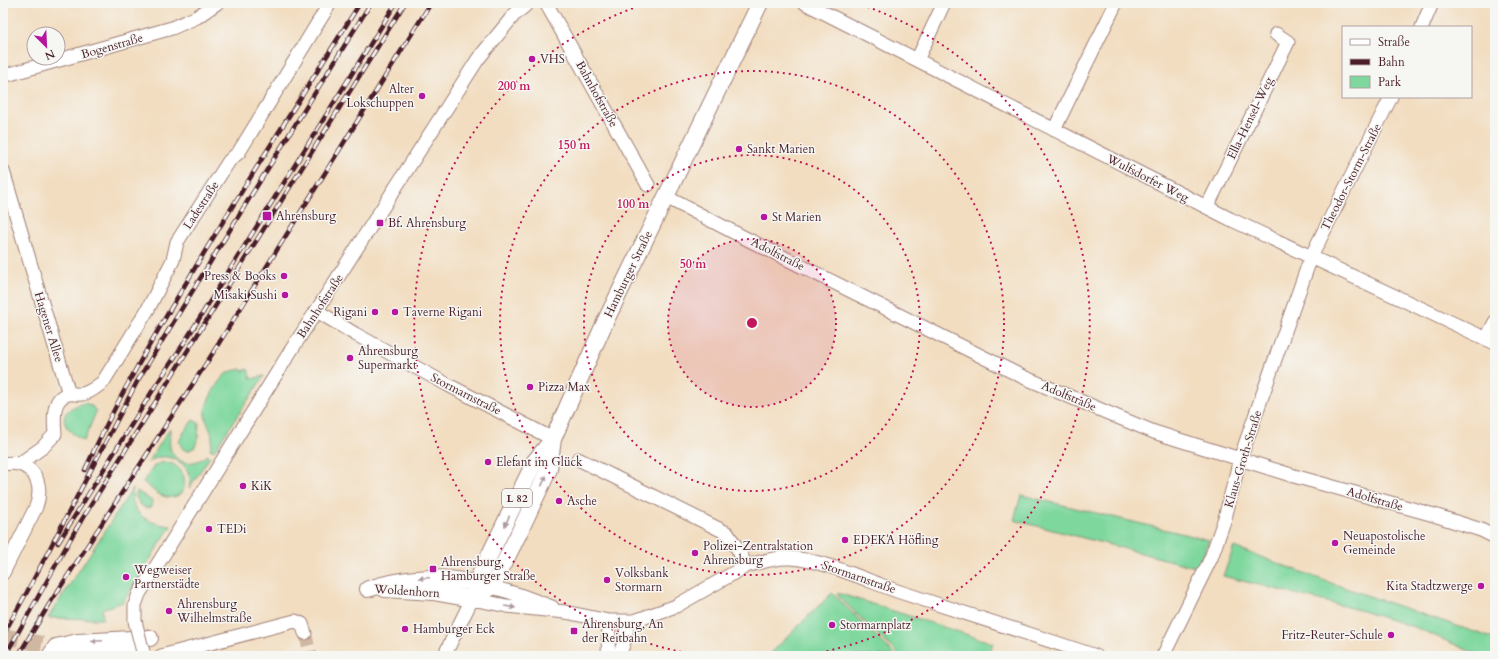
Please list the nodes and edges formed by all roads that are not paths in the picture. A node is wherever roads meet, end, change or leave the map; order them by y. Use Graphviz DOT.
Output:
graph roads {
  1 [pos="217,3"];
  2 [pos="330,3"];
  3 [pos="528,3"];
  4 [pos="546,3"];
  5 [pos="760,3"];
  6 [pos="805,3"];
  7 [pos="944,3"];
  8 [pos="1116,3"];
  9 [pos="1432,3"];
  10 [pos="1422,26"];
  11 [pos="1276,34"];
  12 [pos="917,60"];
  13 [pos="3,76"];
  14 [pos="1391,98"];
  15 [pos="1054,130"];
  16 [pos="3,171"];
  17 [pos="648,185"];
  18 [pos="666,197"];
  19 [pos="1207,207"];
  20 [pos="1311,257"];
  21 [pos="317,311"];
  22 [pos="1495,322"];
  23 [pos="1491,341"];
  24 [pos="69,394"];
  25 [pos="553,439"];
  26 [pos="578,459"];
  27 [pos="1240,459"];
  28 [pos="3,464"];
  29 [pos="19,464"];
  30 [pos="1495,537"];
  31 [pos="746,566"];
  32 [pos="3,573"];
  33 [pos="484,585"];
  34 [pos="472,599"];
  35 [pos="565,612"];
  36 [pos="609,621"];
  37 [pos="627,621"];
  38 [pos="305,633"];
  39 [pos="55,653"];
  40 [pos="144,654"];
  41 [pos="96,655"];
  42 [pos="161,656"];
  43 [pos="444,656"];
  44 [pos="608,656"];
  45 [pos="618,656"];
  46 [pos="1096,656"];
  47 [pos="1163,656"];
  1 -- 13 [label="street, Bogenstraße"];
  2 -- 24 [label="street, Ladestraße"];
  3 -- 21 [label="street, Bahnhofstraße"];
  4 -- 17 [label="street, Bahnhofstraße"];
  5 -- 18 [label="main road, Hamburger Straße / L 82"];
  6 -- 12 [label="street, Wulfsdorfer Weg"];
  7 -- 12 [label="street"];
  8 -- 15 [label="street"];
  9 -- 10 [label="street"];
  11 -- 19 [label="street, Ella-Hensel-Weg"];
  12 -- 15 [label="street, Wulfsdorfer Weg"];
  14 -- 20 [label="street, Theodor-Storm-Straße"];
  15 -- 19 [label="street, Wulfsdorfer Weg"];
  16 -- 24 [label="street, Hagener Allee"];
  18 -- 25 [label="main road, Hamburger Straße / L 82"];
  18 -- 27 [label="street, Adolfstraße"];
  19 -- 20 [label="street, Wulfsdorfer Weg"];
  20 -- 23 [label="street, Wulfsdorfer Weg"];
  20 -- 27 [label="street, Klaus-Groth-Straße"];
  21 -- 25 [label="street, Stormarnstraße"];
  21 -- 40 [label="street, Bahnhofstraße, bridge"];
  22 -- 23 [label="street"];
  24 -- 29 [label="street"];
  25 -- 33 [label="main road, Hamburger Straße / L 82"];
  26 -- 31 [label="street"];
  27 -- 30 [label="street, Adolfstraße"];
  27 -- 47 [label="street, Klaus-Groth-Straße"];
  28 -- 29 [label="street"];
  29 -- 32 [label="street"];
  31 -- 37 [label="street, Stormarnstraße"];
  31 -- 46 [label="street, Stormarnstraße"];
  33 -- 34 [label="main road"];
  33 -- 34 [label="main road, Woldenhorn, one-way"];
  33 -- 35 [label="street"];
  34 -- 35 [label="street, one-way"];
  34 -- 43 [label="street"];
  35 -- 36 [label="street, Stormarnstraße"];
  36 -- 37 [label="street, Stormarnstraße"];
  36 -- 44 [label="street"];
  37 -- 45 [label="street"];
  38 -- 42 [label="street"];
  39 -- 41 [label="main road"];
  41 -- 39 [label="main road, one-way"];
}
